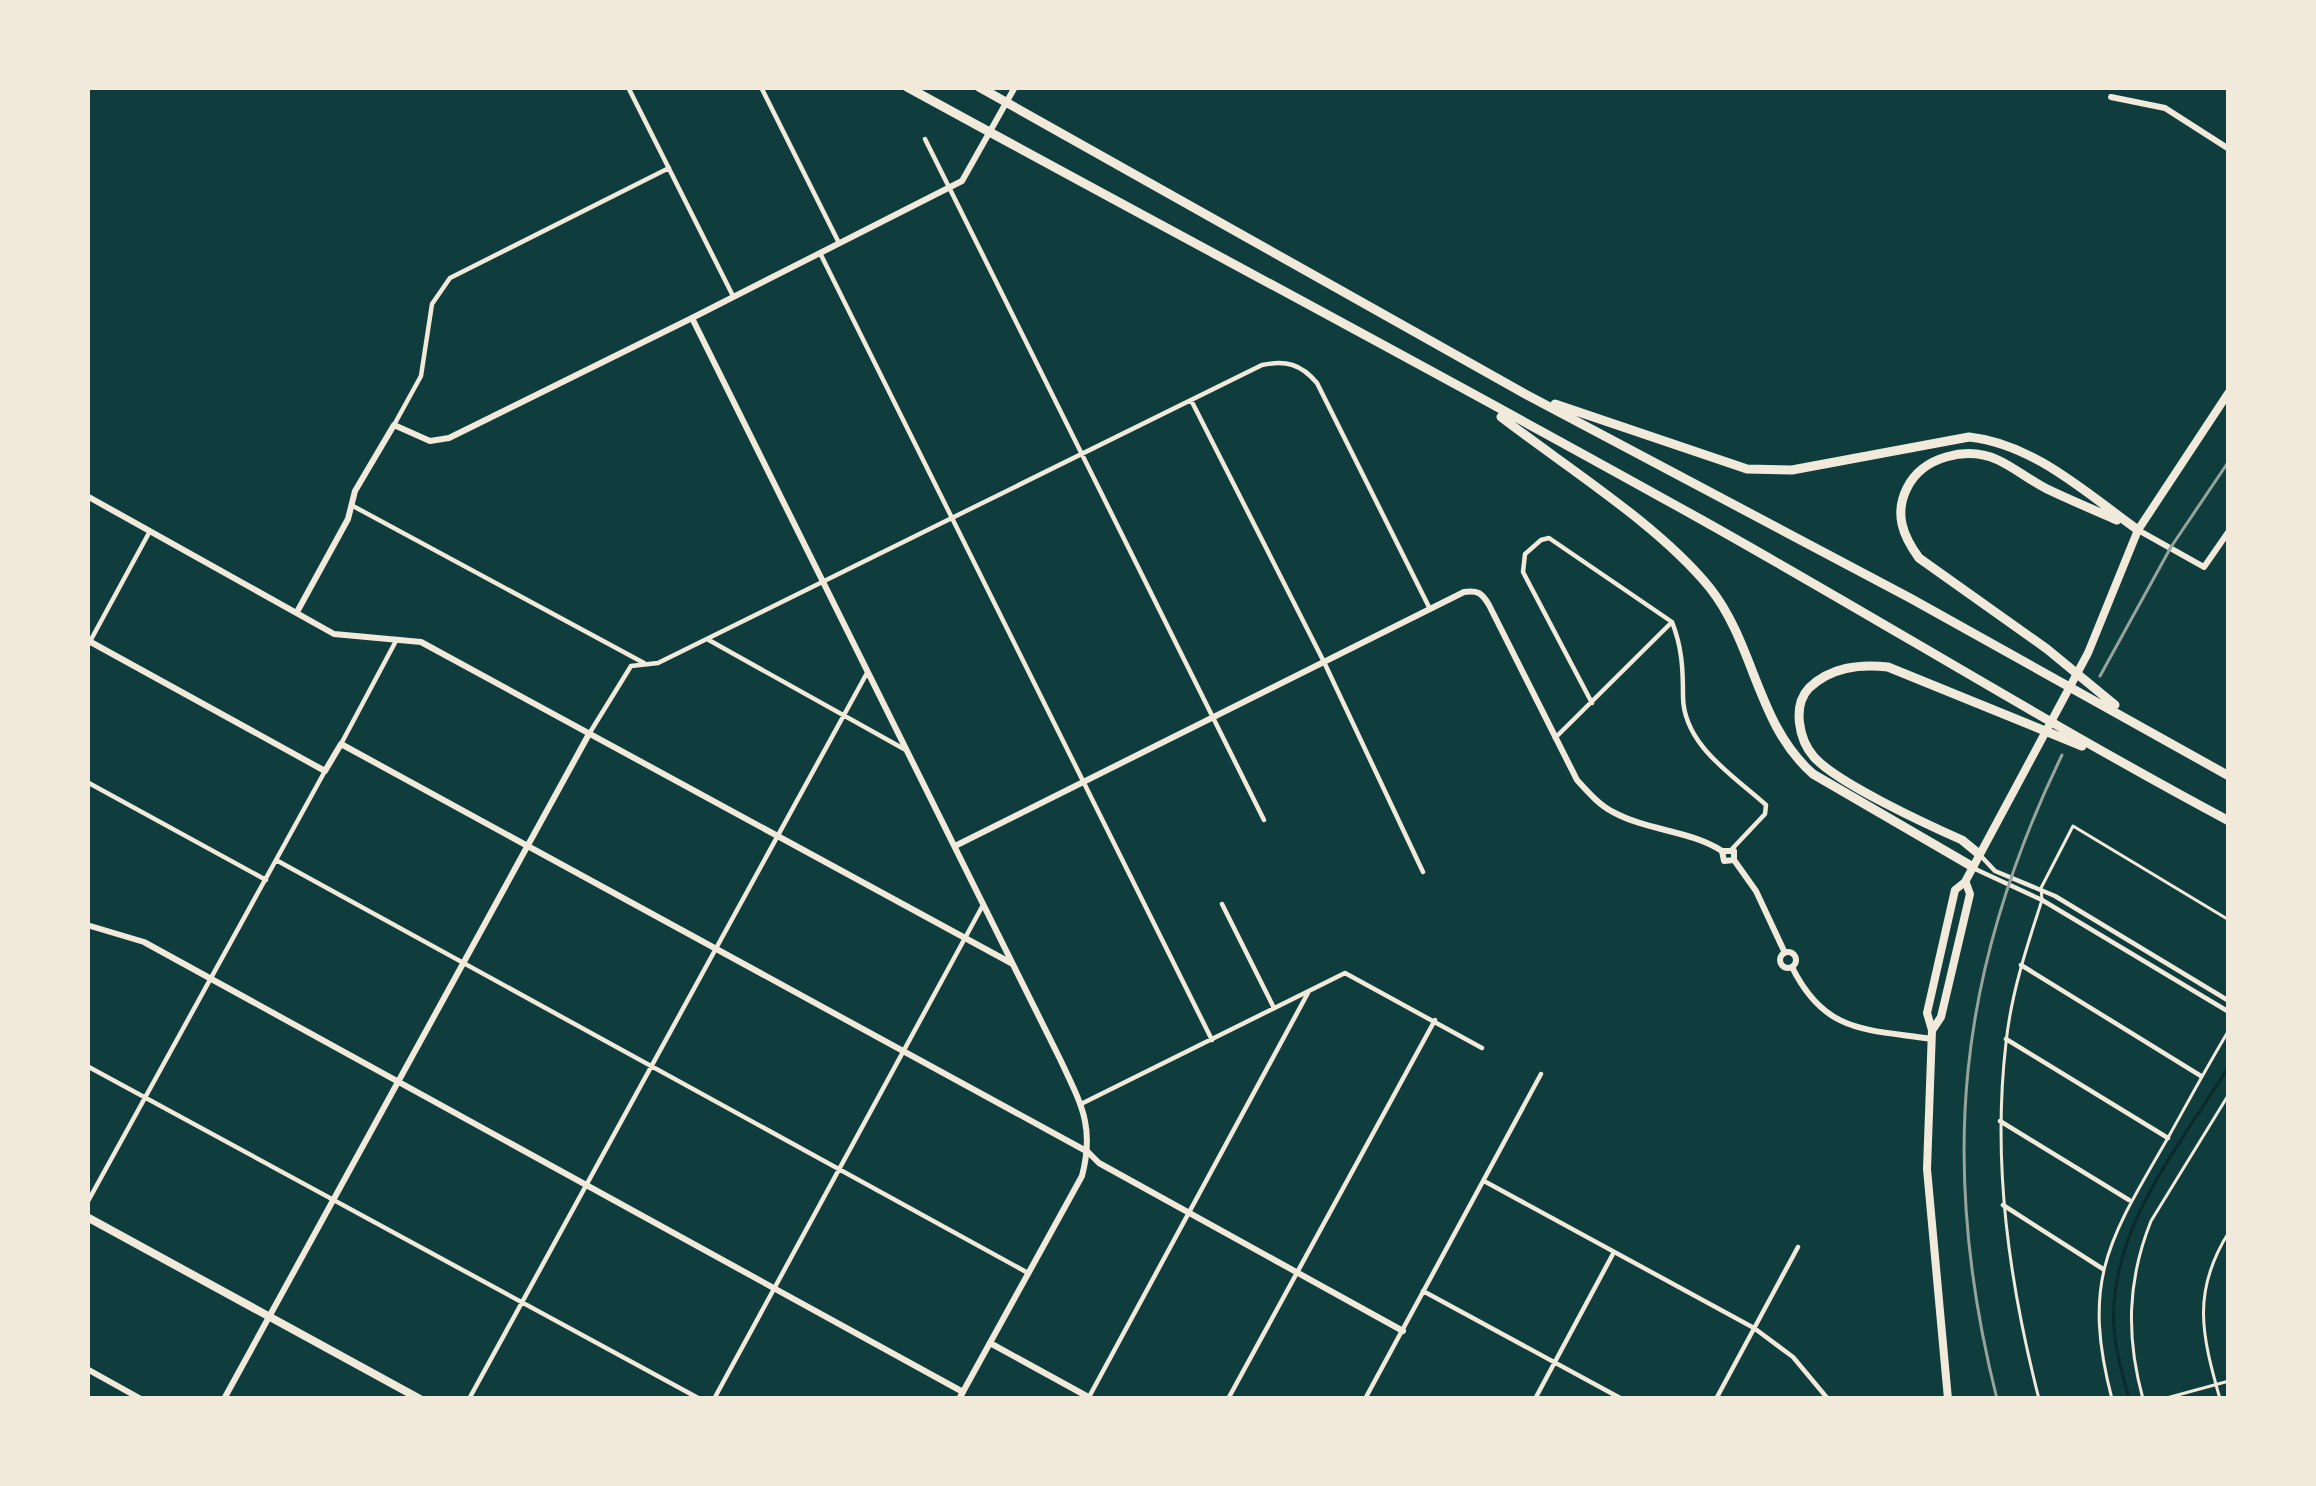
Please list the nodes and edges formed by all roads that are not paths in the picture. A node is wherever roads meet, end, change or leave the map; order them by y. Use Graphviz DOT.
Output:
graph roads {
  1 [pos="628,87"];
  2 [pos="761,87"];
  3 [pos="907,87"];
  4 [pos="980,87"];
  5 [pos="1015,87"];
  6 [pos="2111,97"];
  7 [pos="925,139"];
  8 [pos="2229,149"];
  9 [pos="668,168"];
  10 [pos="950,189"];
  11 [pos="839,244"];
  12 [pos="820,254"];
  13 [pos="733,296"];
  14 [pos="692,318"];
  15 [pos="2229,392"];
  16 [pos="1527,395"];
  17 [pos="1478,399"];
  18 [pos="1191,400"];
  19 [pos="394,425"];
  20 [pos="1081,454"];
  21 [pos="87,496"];
  22 [pos="353,506"];
  23 [pos="952,518"];
  24 [pos="151,530"];
  25 [pos="2138,530"];
  26 [pos="2229,531"];
  27 [pos="823,582"];
  28 [pos="1430,609"];
  29 [pos="297,612"];
  30 [pos="1672,622"];
  31 [pos="397,639"];
  32 [pos="707,639"];
  33 [pos="88,643"];
  34 [pos="1324,662"];
  35 [pos="648,665"];
  36 [pos="867,672"];
  37 [pos="1592,704"];
  38 [pos="844,715"];
  39 [pos="2128,717"];
  40 [pos="1212,718"];
  41 [pos="589,734"];
  42 [pos="1555,738"];
  43 [pos="340,744"];
  44 [pos="904,749"];
  45 [pos="2109,758"];
  46 [pos="325,771"];
  47 [pos="2229,776"];
  48 [pos="87,782"];
  49 [pos="1084,782"];
  50 [pos="1264,820"];
  51 [pos="2229,821"];
  52 [pos="778,836"];
  53 [pos="954,846"];
  54 [pos="526,847"];
  55 [pos="1727,850"];
  56 [pos="1979,854"];
  57 [pos="276,860"];
  58 [pos="1972,867"];
  59 [pos="1423,872"];
  60 [pos="266,880"];
  61 [pos="2041,888"];
  62 [pos="2042,900"];
  63 [pos="1222,904"];
  64 [pos="983,905"];
  65 [pos="2229,920"];
  66 [pos="87,926"];
  67 [pos="965,938"];
  68 [pos="716,950"];
  69 [pos="1011,963"];
  70 [pos="464,964"];
  71 [pos="2021,965"];
  72 [pos="212,979"];
  73 [pos="1309,991"];
  74 [pos="2229,1001"];
  75 [pos="1274,1009"];
  76 [pos="2229,1012"];
  77 [pos="1435,1020"];
  78 [pos="2229,1030"];
  79 [pos="1932,1034"];
  80 [pos="1212,1040"];
  81 [pos="2006,1040"];
  82 [pos="1482,1048"];
  83 [pos="904,1052"];
  84 [pos="87,1066"];
  85 [pos="652,1067"];
  86 [pos="1541,1074"];
  87 [pos="2201,1076"];
  88 [pos="399,1082"];
  89 [pos="2229,1094"];
  90 [pos="147,1098"];
  91 [pos="1081,1104"];
  92 [pos="2000,1121"];
  93 [pos="2168,1138"];
  94 [pos="1088,1152"];
  95 [pos="839,1169"];
  96 [pos="1484,1181"];
  97 [pos="585,1186"];
  98 [pos="334,1200"];
  99 [pos="2129,1200"];
  100 [pos="87,1203"];
  101 [pos="2003,1205"];
  102 [pos="1191,1212"];
  103 [pos="87,1217"];
  104 [pos="2229,1232"];
  105 [pos="1798,1247"];
  106 [pos="1614,1252"];
  107 [pos="2103,1269"];
  108 [pos="1297,1273"];
  109 [pos="1028,1274"];
  110 [pos="774,1288"];
  111 [pos="1423,1292"];
  112 [pos="522,1302"];
  113 [pos="271,1317"];
  114 [pos="1754,1328"];
  115 [pos="1403,1331"];
  116 [pos="990,1343"];
  117 [pos="1555,1362"];
  118 [pos="87,1369"];
  119 [pos="2229,1381"];
  120 [pos="2216,1384"];
  121 [pos="961,1396"];
  122 [pos="1090,1398"];
  123 [pos="141,1399"];
  124 [pos="224,1399"];
  125 [pos="420,1399"];
  126 [pos="469,1399"];
  127 [pos="700,1399"];
  128 [pos="714,1399"];
  129 [pos="1228,1399"];
  130 [pos="1365,1399"];
  131 [pos="1535,1399"];
  132 [pos="1622,1399"];
  133 [pos="1716,1399"];
  134 [pos="1828,1399"];
  135 [pos="1948,1399"];
  136 [pos="2039,1399"];
  137 [pos="2112,1399"];
  138 [pos="2143,1399"];
  139 [pos="2163,1399"];
  140 [pos="2220,1399"];
  1 -- 9 [label="street"];
  2 -- 11 [label="street"];
  3 -- 17 [label="highway"];
  4 -- 16 [label="highway"];
  5 -- 10 [label="street"];
  6 -- 8 [label="street"];
  7 -- 10 [label="street"];
  9 -- 13 [label="street"];
  9 -- 19 [label="street"];
  10 -- 11 [label="street"];
  10 -- 20 [label="street"];
  11 -- 12 [label="street"];
  12 -- 13 [label="street"];
  12 -- 23 [label="street"];
  13 -- 14 [label="street"];
  14 -- 19 [label="street"];
  14 -- 27 [label="street"];
  15 -- 25 [label="main road"];
  16 -- 25 [label="highway"];
  16 -- 39 [label="highway"];
  17 -- 45 [label="highway"];
  17 -- 58 [label="highway"];
  18 -- 20 [label="street"];
  18 -- 28 [label="street"];
  18 -- 34 [label="street"];
  19 -- 22 [label="street"];
  20 -- 23 [label="street"];
  20 -- 40 [label="street"];
  21 -- 24 [label="street"];
  22 -- 29 [label="street"];
  22 -- 35 [label="street"];
  23 -- 27 [label="street"];
  23 -- 49 [label="street"];
  24 -- 29 [label="street"];
  24 -- 33 [label="street"];
  25 -- 26 [label="street"];
  25 -- 39 [label="highway"];
  25 -- 56 [label="main road"];
  27 -- 32 [label="street"];
  27 -- 36 [label="street"];
  28 -- 34 [label="street"];
  28 -- 42 [label="street"];
  29 -- 31 [label="street"];
  30 -- 37 [label="street"];
  30 -- 37 [label="street"];
  30 -- 55 [label="street"];
  31 -- 41 [label="street"];
  31 -- 43 [label="street"];
  32 -- 35 [label="street"];
  32 -- 38 [label="street"];
  33 -- 46 [label="street"];
  34 -- 40 [label="street"];
  34 -- 59 [label="street"];
  35 -- 41 [label="street"];
  36 -- 38 [label="street"];
  36 -- 44 [label="street"];
  37 -- 42 [label="street"];
  38 -- 44 [label="street"];
  38 -- 52 [label="street"];
  39 -- 47 [label="highway"];
  40 -- 49 [label="street"];
  40 -- 50 [label="street"];
  41 -- 52 [label="street"];
  41 -- 54 [label="street"];
  42 -- 55 [label="street"];
  43 -- 46 [label="street"];
  43 -- 54 [label="street"];
  44 -- 53 [label="street"];
  45 -- 51 [label="highway"];
  45 -- 56 [label="highway"];
  46 -- 57 [label="street"];
  48 -- 60 [label="street"];
  49 -- 53 [label="street"];
  49 -- 80 [label="street"];
  52 -- 67 [label="street"];
  52 -- 68 [label="street"];
  53 -- 64 [label="street"];
  54 -- 68 [label="street"];
  54 -- 70 [label="street"];
  55 -- 79 [label="street"];
  56 -- 58 [label="main road"];
  56 -- 61 [label="street"];
  57 -- 60 [label="street"];
  57 -- 70 [label="street"];
  58 -- 62 [label="street"];
  58 -- 79 [label="main road"];
  60 -- 72 [label="street"];
  61 -- 62 [label="lane"];
  61 -- 65 [label="lane"];
  61 -- 74 [label="street"];
  62 -- 71 [label="lane"];
  62 -- 76 [label="street"];
  63 -- 75 [label="street"];
  64 -- 67 [label="street"];
  64 -- 69 [label="street"];
  66 -- 72 [label="street"];
  67 -- 69 [label="street"];
  67 -- 83 [label="street"];
  68 -- 83 [label="street"];
  68 -- 85 [label="street"];
  69 -- 91 [label="street"];
  70 -- 85 [label="street"];
  70 -- 88 [label="street"];
  71 -- 81 [label="lane"];
  71 -- 87 [label="street"];
  72 -- 88 [label="street"];
  72 -- 90 [label="street"];
  73 -- 75 [label="street"];
  73 -- 77 [label="street"];
  73 -- 102 [label="street"];
  75 -- 80 [label="street"];
  77 -- 82 [label="street"];
  77 -- 108 [label="street"];
  78 -- 87 [label="lane"];
  79 -- 135 [label="main road"];
  80 -- 91 [label="street"];
  81 -- 92 [label="lane"];
  81 -- 93 [label="street"];
  83 -- 94 [label="street"];
  83 -- 95 [label="street"];
  84 -- 90 [label="street"];
  85 -- 95 [label="street"];
  85 -- 97 [label="street"];
  86 -- 96 [label="street"];
  87 -- 93 [label="lane"];
  88 -- 97 [label="street"];
  88 -- 98 [label="street"];
  89 -- 138 [label="lane"];
  90 -- 98 [label="street"];
  90 -- 100 [label="street"];
  91 -- 94 [label="street"];
  92 -- 99 [label="street"];
  92 -- 101 [label="lane"];
  93 -- 99 [label="lane"];
  94 -- 102 [label="street"];
  94 -- 109 [label="street"];
  95 -- 109 [label="street"];
  95 -- 110 [label="street"];
  96 -- 106 [label="street"];
  96 -- 111 [label="street"];
  97 -- 110 [label="street"];
  97 -- 112 [label="street"];
  98 -- 112 [label="street"];
  98 -- 113 [label="street"];
  99 -- 107 [label="lane"];
  101 -- 107 [label="street"];
  101 -- 136 [label="lane"];
  102 -- 108 [label="street"];
  102 -- 122 [label="street"];
  103 -- 113 [label="main road"];
  104 -- 120 [label="lane"];
  105 -- 114 [label="street"];
  106 -- 114 [label="street"];
  106 -- 117 [label="street"];
  107 -- 137 [label="lane"];
  108 -- 115 [label="street"];
  108 -- 129 [label="street"];
  109 -- 116 [label="street"];
  110 -- 121 [label="street"];
  110 -- 128 [label="street"];
  111 -- 115 [label="street"];
  111 -- 117 [label="street"];
  112 -- 126 [label="street"];
  112 -- 127 [label="street"];
  113 -- 124 [label="street"];
  113 -- 125 [label="main road"];
  114 -- 133 [label="street"];
  114 -- 134 [label="street"];
  115 -- 130 [label="street"];
  116 -- 121 [label="street"];
  116 -- 122 [label="street"];
  117 -- 131 [label="street"];
  117 -- 132 [label="street"];
  118 -- 123 [label="street"];
  119 -- 120 [label="lane"];
  120 -- 139 [label="lane"];
  120 -- 140 [label="lane"];
}
